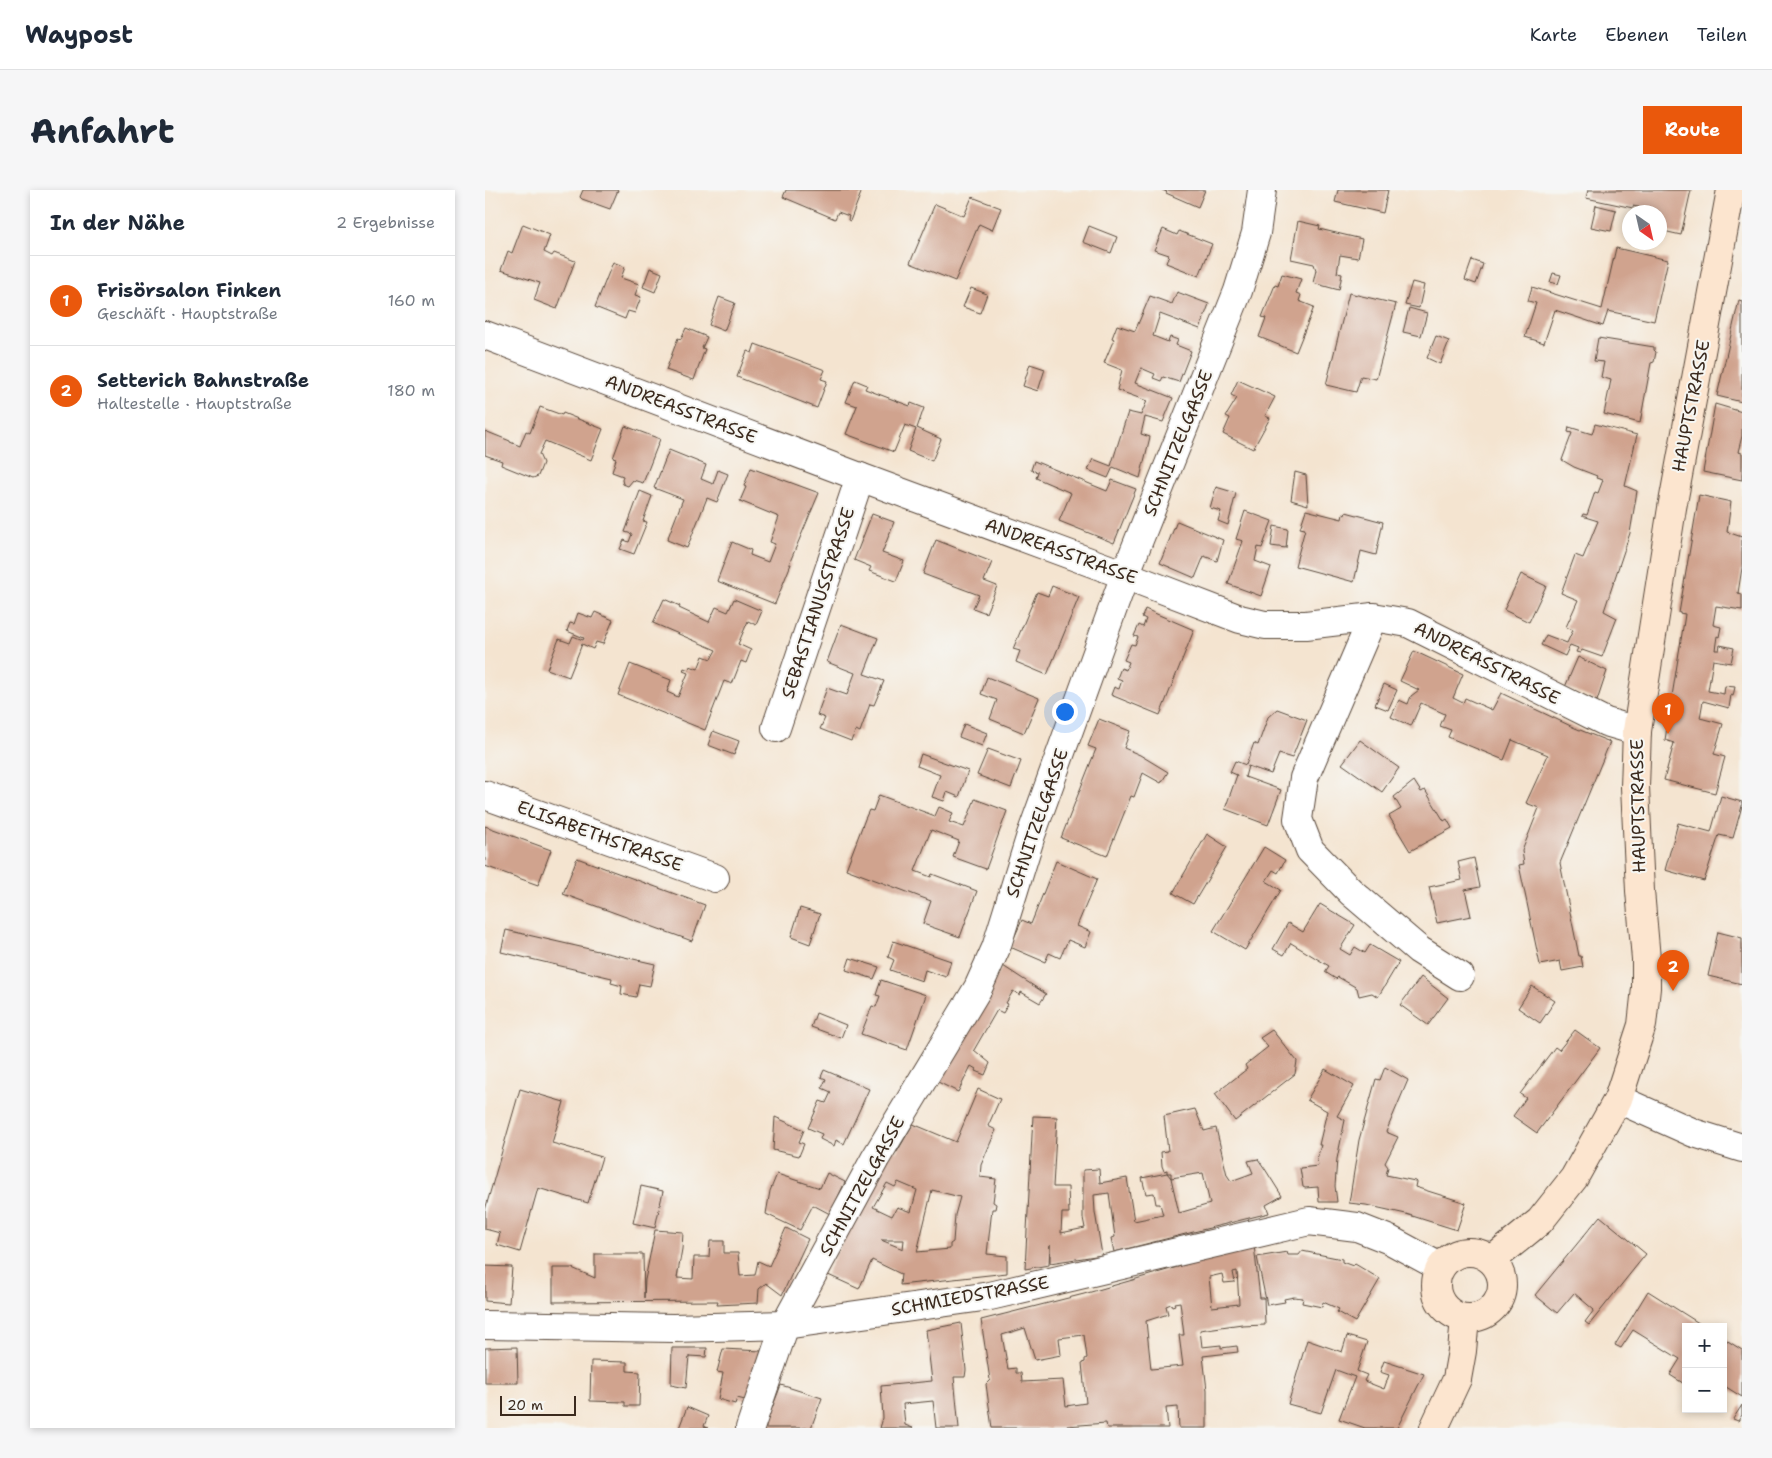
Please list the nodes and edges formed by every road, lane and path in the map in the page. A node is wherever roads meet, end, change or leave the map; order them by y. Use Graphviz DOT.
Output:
graph roads {
  1 [pos="1263,190"];
  2 [pos="1731,190"];
  3 [pos="485,335"];
  4 [pos="859,477"];
  5 [pos="1125,575"];
  6 [pos="1373,617"];
  7 [pos="776,728"];
  8 [pos="1637,731"];
  9 [pos="485,795"];
  10 [pos="715,878"];
  11 [pos="1460,976"];
  12 [pos="1618,1099"];
  13 [pos="1742,1148"];
  14 [pos="1492,1260"];
  15 [pos="1440,1267"];
  16 [pos="1465,1318"];
  17 [pos="485,1325"];
  18 [pos="785,1325"];
  19 [pos="750,1428"];
  20 [pos="1434,1428"];
  1 -- 5 [label="street, SCHNITZELGASSE"];
  2 -- 8 [label="main road, HAUPTSTRASSE"];
  3 -- 4 [label="street, ANDREASSTRASSE"];
  4 -- 5 [label="street, ANDREASSTRASSE"];
  4 -- 7 [label="street, SEBASTIANUSSTRASSE"];
  5 -- 6 [label="street, ANDREASSTRASSE"];
  5 -- 18 [label="street, SCHNITZELGASSE"];
  6 -- 8 [label="street, ANDREASSTRASSE"];
  6 -- 11 [label="street"];
  8 -- 12 [label="main road, HAUPTSTRASSE"];
  9 -- 10 [label="street, ELISABETHSTRASSE"];
  12 -- 13 [label="street"];
  12 -- 14 [label="main road, HAUPTSTRASSE"];
  14 -- 15 [label="main road"];
  14 -- 16 [label="main road"];
  15 -- 16 [label="main road"];
  15 -- 18 [label="street, SCHMIEDSTRASSE"];
  16 -- 20 [label="main road"];
  17 -- 18 [label="street, SCHMIEDSTRASSE"];
  18 -- 19 [label="street, SCHNITZELGASSE"];
}
